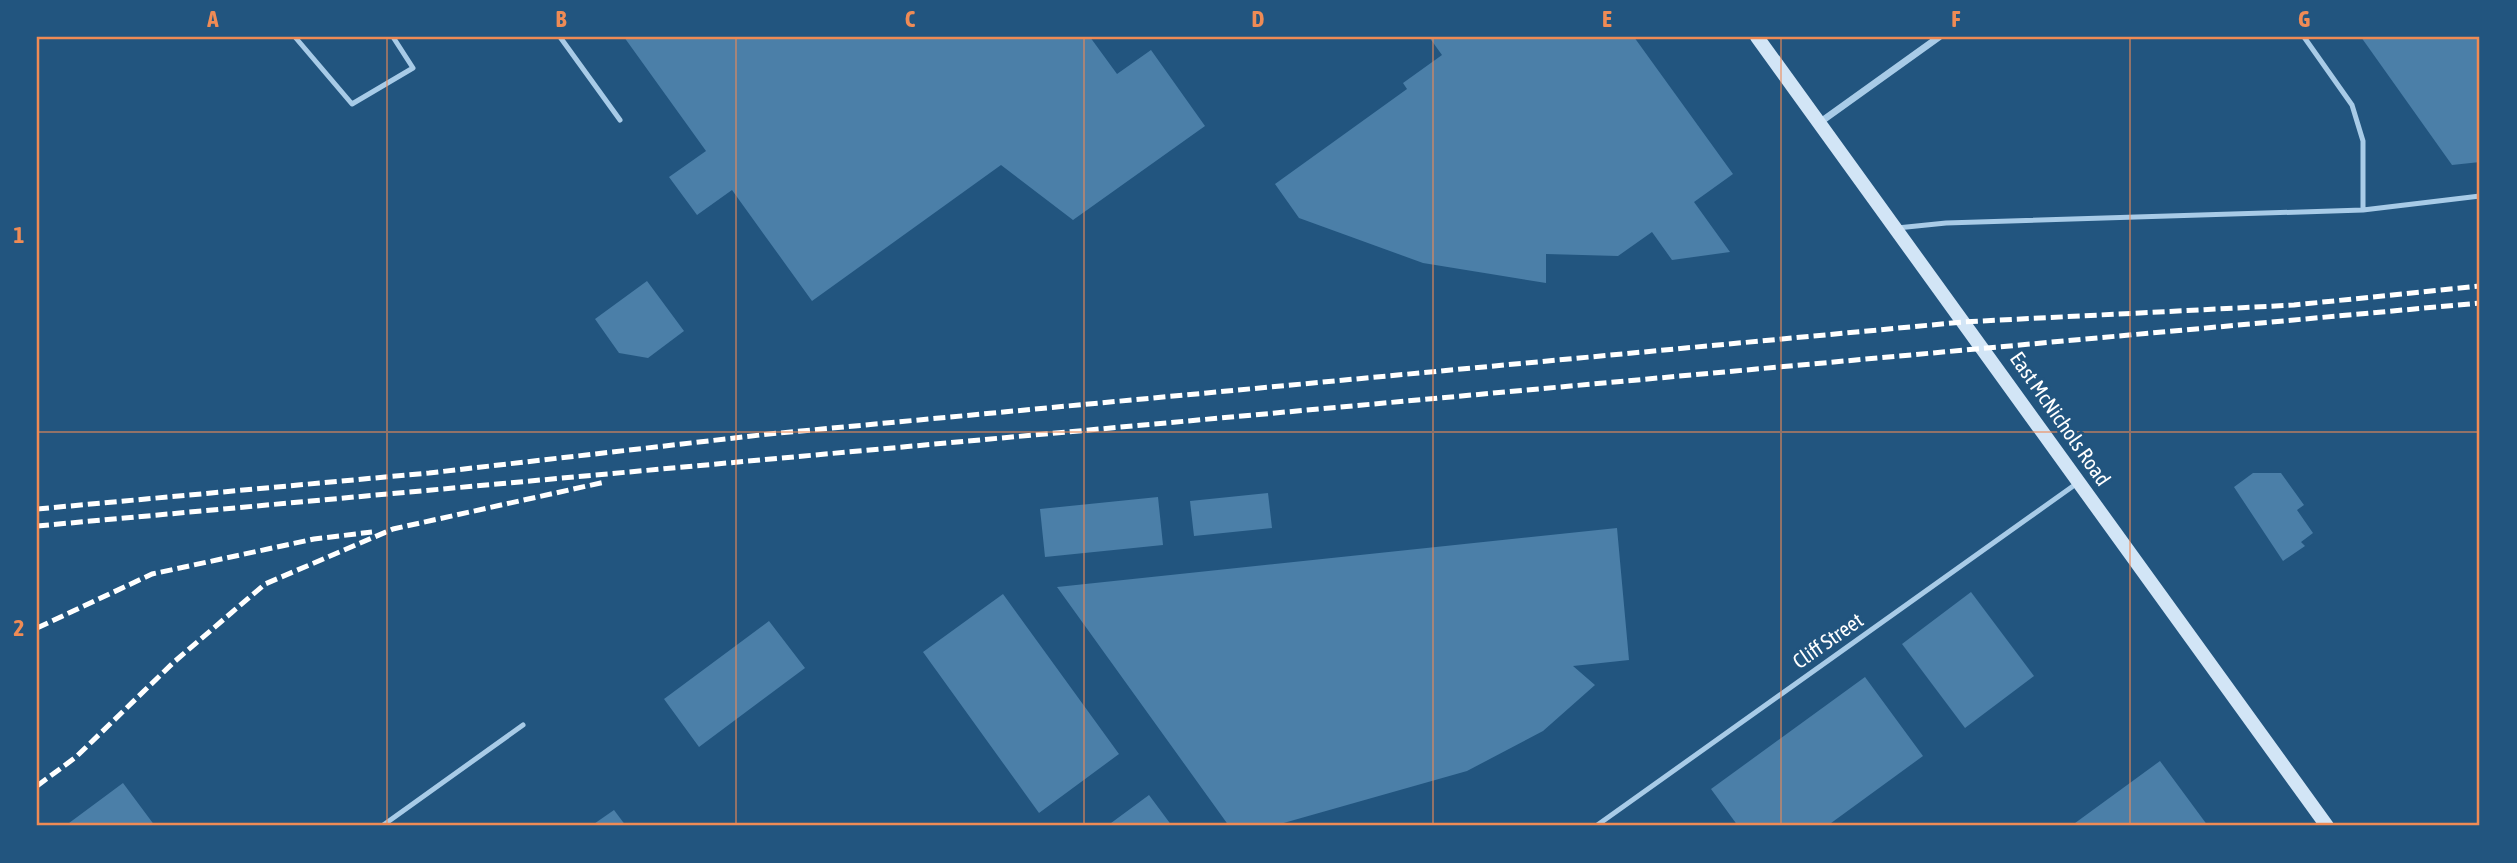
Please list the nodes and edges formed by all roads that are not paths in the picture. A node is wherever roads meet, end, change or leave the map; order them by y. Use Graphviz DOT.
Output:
graph roads {
  1 [pos="295,37"];
  2 [pos="393,37"];
  3 [pos="559,37"];
  4 [pos="1757,37"];
  5 [pos="1939,37"];
  6 [pos="2304,37"];
  7 [pos="620,120"];
  8 [pos="1819,123"];
  9 [pos="2480,196"];
  10 [pos="2363,210"];
  11 [pos="1897,229"];
  12 [pos="2078,482"];
  13 [pos="523,725"];
  14 [pos="382,826"];
  15 [pos="1596,826"];
  16 [pos="2327,826"];
  1 -- 2 [label="lane"];
  3 -- 7 [label="lane"];
  4 -- 8 [label="main road, East McNichols Road"];
  5 -- 8 [label="street"];
  6 -- 10 [label="lane"];
  8 -- 11 [label="main road, East McNichols Road"];
  9 -- 10 [label="lane"];
  10 -- 11 [label="lane"];
  11 -- 12 [label="main road, East McNichols Road"];
  12 -- 15 [label="lane, Cliff Street"];
  12 -- 16 [label="main road, East McNichols Road"];
  13 -- 14 [label="lane"];
}
